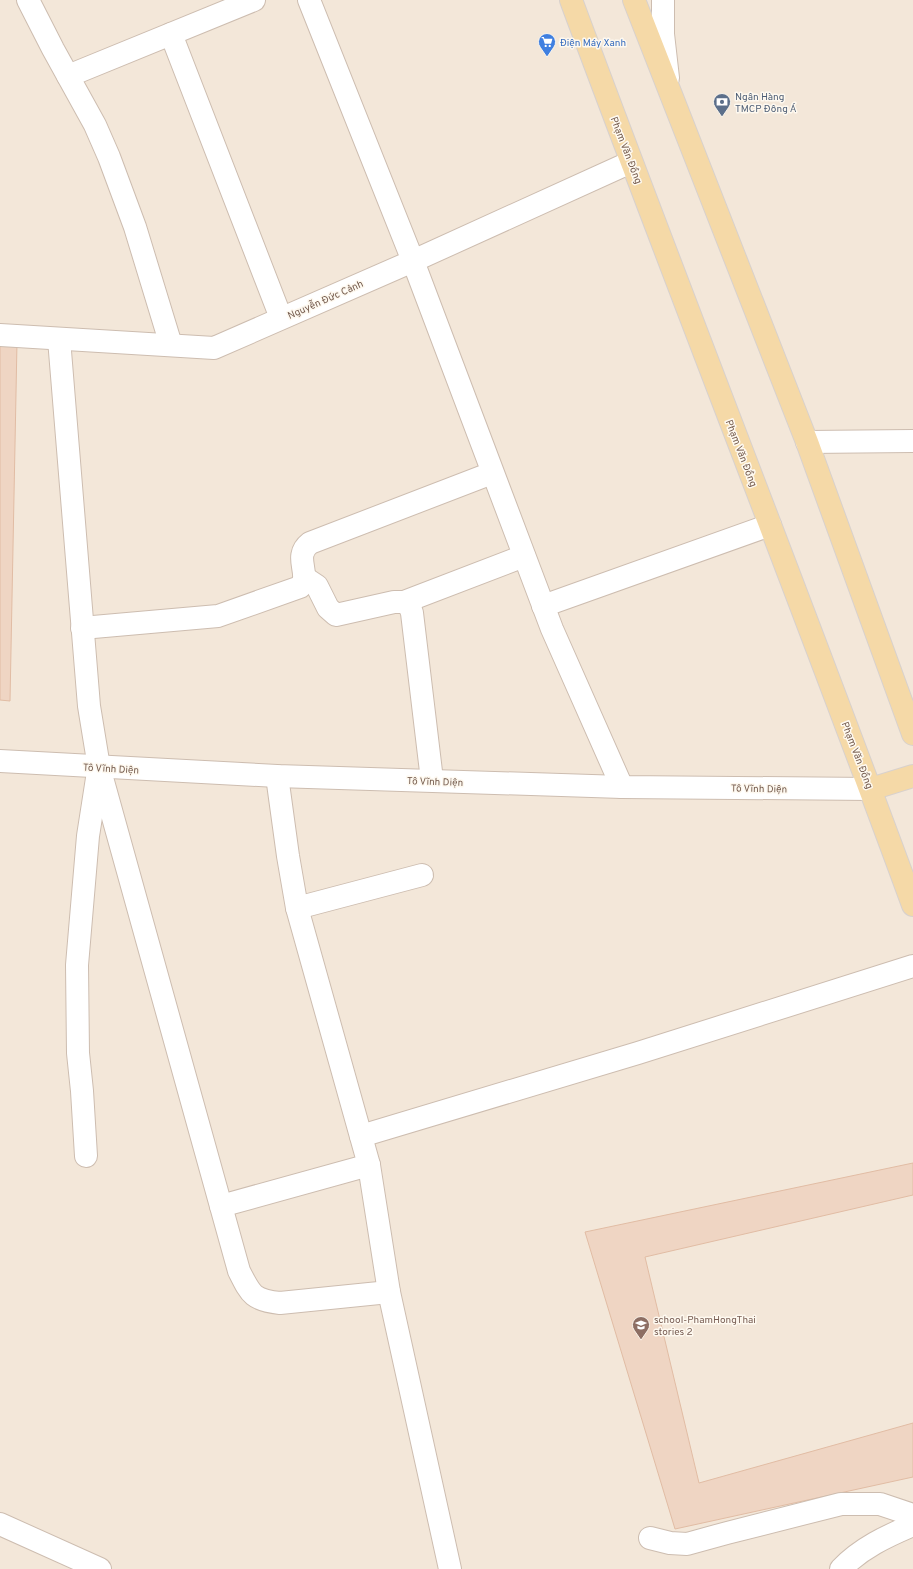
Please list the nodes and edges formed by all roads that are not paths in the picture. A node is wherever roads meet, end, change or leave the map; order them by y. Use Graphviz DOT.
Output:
graph roads {
  1 [pos="28,0"];
  2 [pos="254,0"];
  3 [pos="309,0"];
  4 [pos="571,0"];
  5 [pos="634,0"];
  6 [pos="663,0"];
  7 [pos="171,34"];
  8 [pos="68,76"];
  9 [pos="669,87"];
  10 [pos="631,162"];
  11 [pos="413,261"];
  12 [pos="281,318"];
  13 [pos="0,335"];
  14 [pos="59,339"];
  15 [pos="172,345"];
  16 [pos="913,441"];
  17 [pos="807,442"];
  18 [pos="492,473"];
  19 [pos="770,525"];
  20 [pos="524,556"];
  21 [pos="305,578"];
  22 [pos="404,602"];
  23 [pos="543,606"];
  24 [pos="82,628"];
  25 [pos="913,734"];
  26 [pos="0,761"];
  27 [pos="99,767"];
  28 [pos="277,776"];
  29 [pos="913,776"];
  30 [pos="432,780"];
  31 [pos="622,787"];
  32 [pos="871,789"];
  33 [pos="422,875"];
  34 [pos="913,905"];
  35 [pos="297,908"];
  36 [pos="913,966"];
  37 [pos="361,1136"];
  38 [pos="86,1156"];
  39 [pos="369,1165"];
  40 [pos="221,1206"];
  41 [pos="389,1292"];
  42 [pos="913,1515"];
  43 [pos="0,1524"];
  44 [pos="913,1525"];
  45 [pos="650,1538"];
  46 [pos="100,1569"];
  47 [pos="450,1569"];
  48 [pos="841,1569"];
  1 -- 8 [label="street"];
  2 -- 7 [label="street"];
  3 -- 11 [label="street"];
  4 -- 10 [label="main road, Phạm Văn Đồng"];
  5 -- 9 [label="main road"];
  6 -- 9 [label="street"];
  7 -- 8 [label="street"];
  7 -- 12 [label="street"];
  8 -- 15 [label="street"];
  9 -- 17 [label="main road"];
  10 -- 11 [label="street, Nguyễn Đức Cảnh"];
  10 -- 19 [label="main road, Phạm Văn Đồng"];
  11 -- 12 [label="street, Nguyễn Đức Cảnh"];
  11 -- 18 [label="street"];
  12 -- 15 [label="street, Nguyễn Đức Cảnh"];
  13 -- 14 [label="street, Nguyễn Đức Cảnh"];
  14 -- 15 [label="street, Nguyễn Đức Cảnh"];
  14 -- 24 [label="street"];
  16 -- 17 [label="street"];
  17 -- 25 [label="main road"];
  18 -- 20 [label="street"];
  18 -- 21 [label="street"];
  19 -- 23 [label="street"];
  19 -- 32 [label="main road, Phạm Văn Đồng"];
  20 -- 22 [label="street"];
  20 -- 23 [label="street"];
  21 -- 22 [label="street"];
  21 -- 24 [label="street"];
  22 -- 30 [label="street"];
  23 -- 31 [label="street"];
  24 -- 27 [label="street"];
  26 -- 27 [label="street, Tô Vĩnh Diện"];
  27 -- 28 [label="street, Tô Vĩnh Diện"];
  27 -- 38 [label="street"];
  27 -- 40 [label="street"];
  28 -- 30 [label="street, Tô Vĩnh Diện"];
  28 -- 35 [label="street"];
  29 -- 32 [label="main road"];
  30 -- 31 [label="street, Tô Vĩnh Diện"];
  31 -- 32 [label="street, Tô Vĩnh Diện"];
  32 -- 34 [label="main road, Phạm Văn Đồng"];
  33 -- 35 [label="street"];
  35 -- 37 [label="street"];
  36 -- 37 [label="street"];
  37 -- 39 [label="street"];
  39 -- 40 [label="street"];
  39 -- 41 [label="street"];
  40 -- 41 [label="street"];
  41 -- 47 [label="street"];
  42 -- 45 [label="street"];
  43 -- 46 [label="street"];
  44 -- 48 [label="street"];
}
